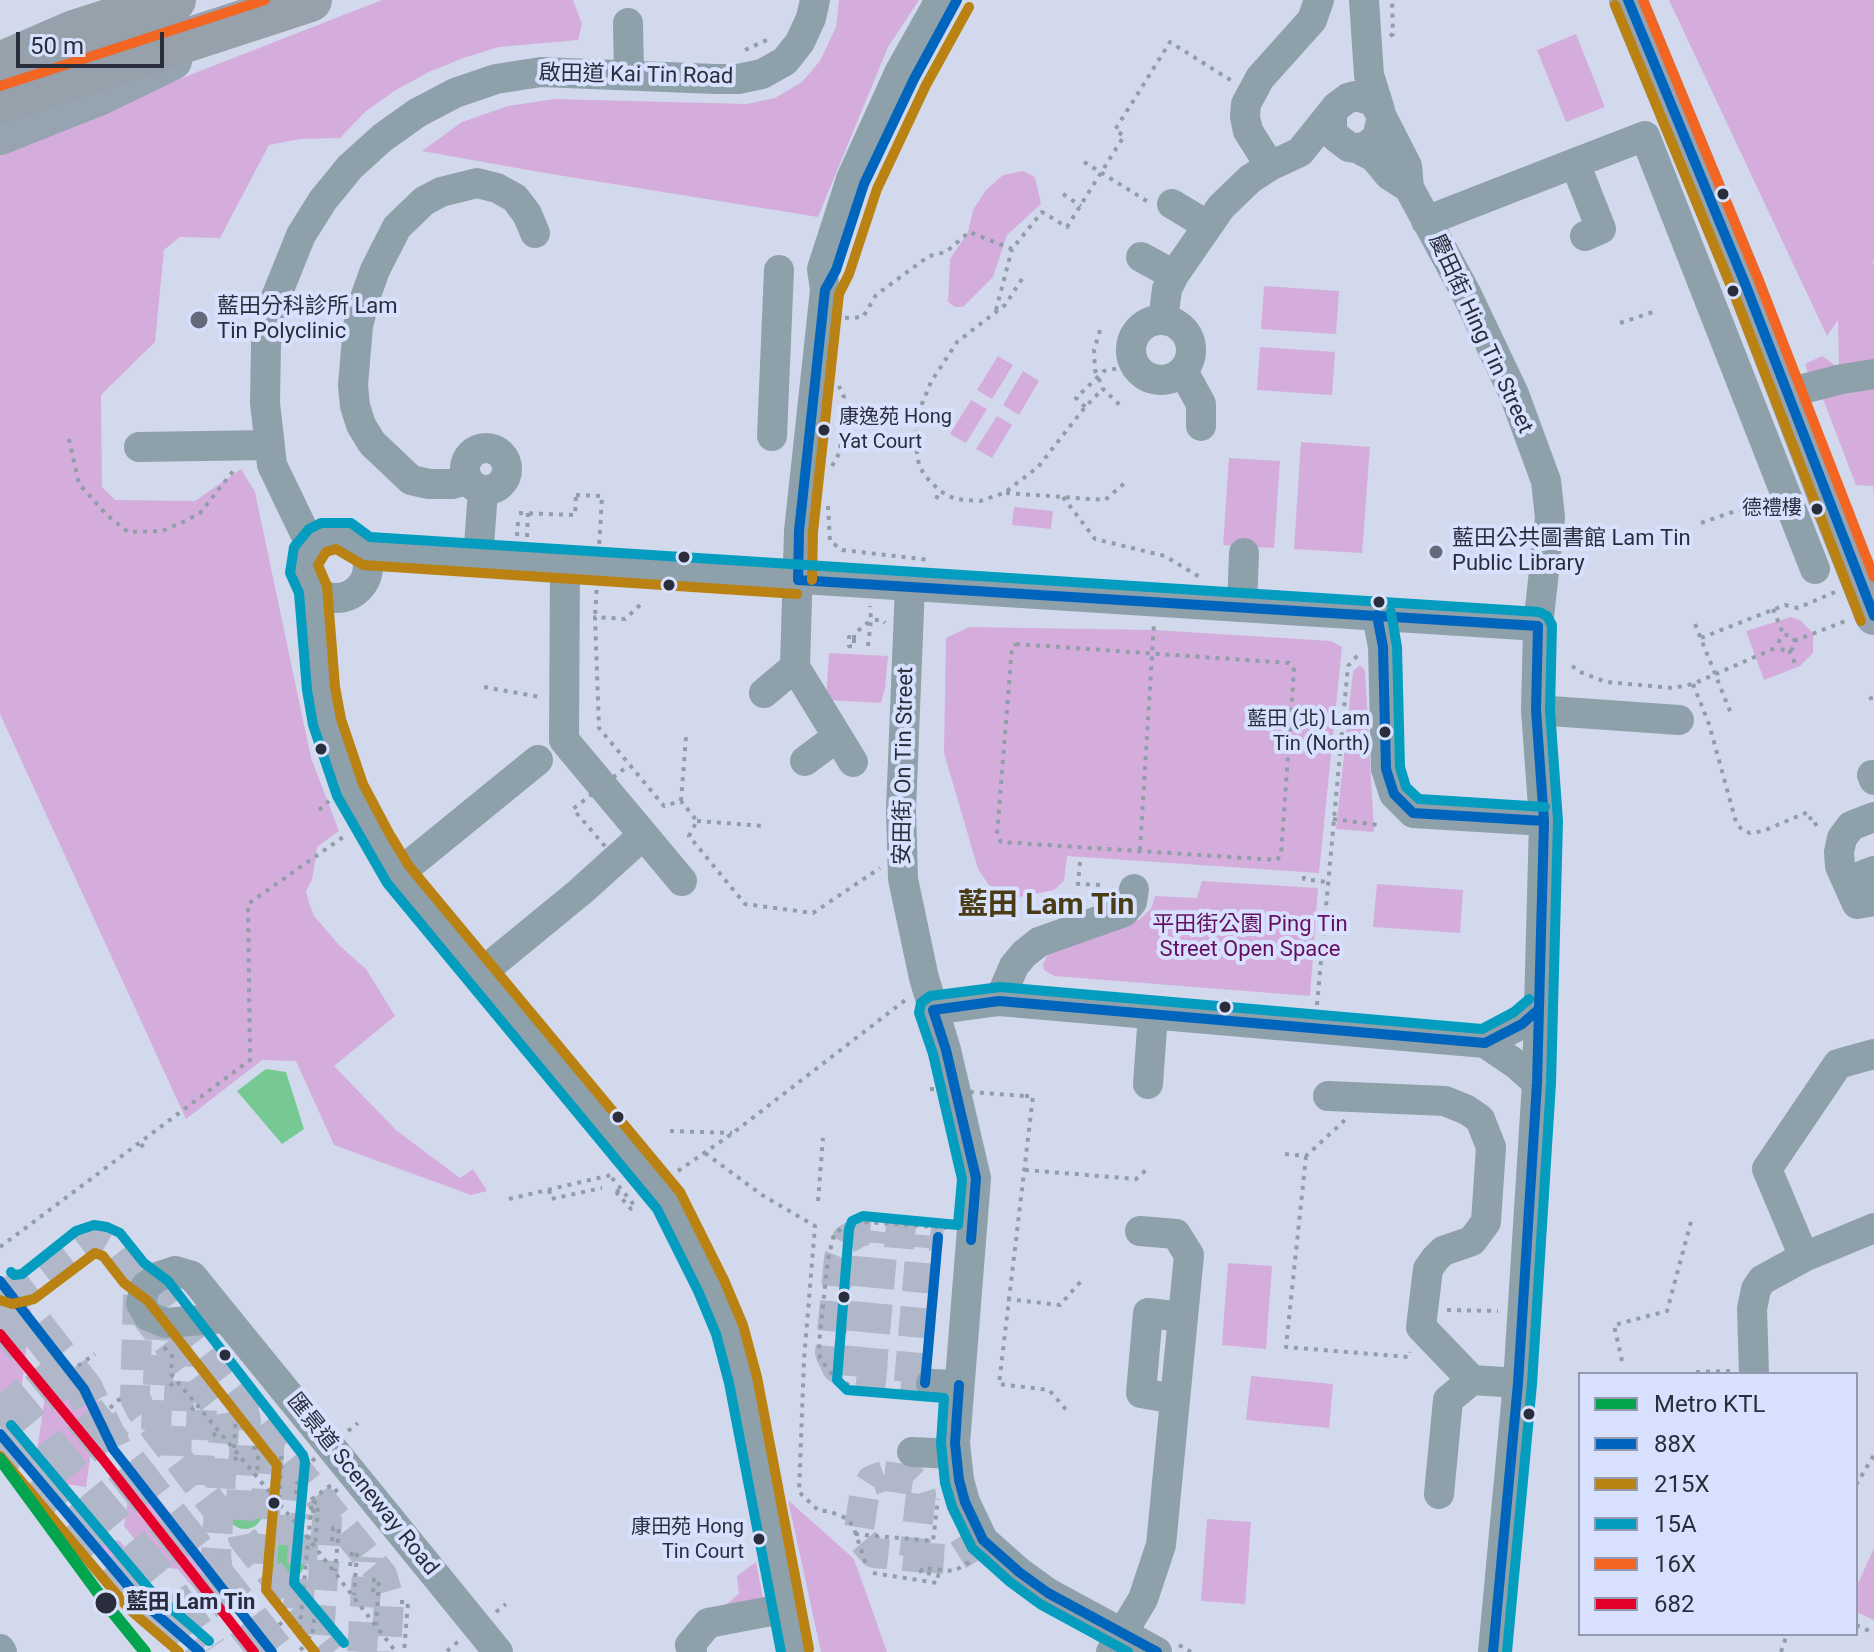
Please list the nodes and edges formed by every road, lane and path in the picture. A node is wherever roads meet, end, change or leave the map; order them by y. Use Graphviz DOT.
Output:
graph roads {
  1 [pos="174,0"];
  2 [pos="815,0"];
  3 [pos="940,0"];
  4 [pos="957,0"];
  5 [pos="1319,0"];
  6 [pos="1364,0"];
  7 [pos="1392,0"];
  8 [pos="1628,0"];
  9 [pos="292,6"];
  10 [pos="628,23"];
  11 [pos="1393,27"];
  12 [pos="0,50"];
  13 [pos="83,51"];
  14 [pos="0,64"];
  15 [pos="629,75"];
  16 [pos="1251,92"];
  17 [pos="0,101"];
  18 [pos="1332,113"];
  19 [pos="1381,114"];
  20 [pos="0,136"];
  21 [pos="1353,148"];
  22 [pos="1300,152"];
  23 [pos="1084,162"];
  24 [pos="1575,163"];
  25 [pos="1270,166"];
  26 [pos="1101,173"];
  27 [pos="1409,188"];
  28 [pos="1063,194"];
  29 [pos="1172,204"];
  30 [pos="1081,206"];
  31 [pos="1426,221"];
  32 [pos="1207,225"];
  33 [pos="535,233"];
  34 [pos="1585,236"];
  35 [pos="1012,249"];
  36 [pos="1698,256"];
  37 [pos="1141,257"];
  38 [pos="1684,260"];
  39 [pos="779,270"];
  40 [pos="1174,275"];
  41 [pos="1022,279"];
  42 [pos="826,309"];
  43 [pos="995,312"];
  44 [pos="1653,312"];
  45 [pos="777,316"];
  46 [pos="1163,320"];
  47 [pos="1620,323"];
  48 [pos="1100,330"];
  49 [pos="1135,365"];
  50 [pos="1183,371"];
  51 [pos="1874,374"];
  52 [pos="836,376"];
  53 [pos="1103,389"];
  54 [pos="1787,393"];
  55 [pos="1085,407"];
  56 [pos="1122,407"];
  57 [pos="1201,426"];
  58 [pos="772,436"];
  59 [pos="69,439"];
  60 [pos="268,445"];
  61 [pos="139,447"];
  62 [pos="234,471"];
  63 [pos="829,471"];
  64 [pos="1127,481"];
  65 [pos="940,491"];
  66 [pos="1004,493"];
  67 [pos="1811,494"];
  68 [pos="1063,497"];
  69 [pos="936,499"];
  70 [pos="828,501"];
  71 [pos="519,513"];
  72 [pos="528,513"];
  73 [pos="518,522"];
  74 [pos="1701,523"];
  75 [pos="518,536"];
  76 [pos="527,537"];
  77 [pos="319,541"];
  78 [pos="1244,553"];
  79 [pos="478,559"];
  80 [pos="366,560"];
  81 [pos="930,560"];
  82 [pos="565,564"];
  83 [pos="1815,569"];
  84 [pos="798,580"];
  85 [pos="1206,581"];
  86 [pos="910,585"];
  87 [pos="313,589"];
  88 [pos="1839,590"];
  89 [pos="348,596"];
  90 [pos="1242,606"];
  91 [pos="638,607"];
  92 [pos="1773,609"];
  93 [pos="871,610"];
  94 [pos="1377,615"];
  95 [pos="595,617"];
  96 [pos="1863,617"];
  97 [pos="871,620"];
  98 [pos="1695,624"];
  99 [pos="887,626"];
  100 [pos="1538,626"];
  101 [pos="1154,627"];
  102 [pos="1784,636"];
  103 [pos="856,638"];
  104 [pos="1701,638"];
  105 [pos="1794,641"];
  106 [pos="868,646"];
  107 [pos="1780,646"];
  108 [pos="1789,650"];
  109 [pos="1152,652"];
  110 [pos="317,654"];
  111 [pos="1359,655"];
  112 [pos="1572,666"];
  113 [pos="795,667"];
  114 [pos="1797,668"];
  115 [pos="1715,674"];
  116 [pos="1693,684"];
  117 [pos="484,687"];
  118 [pos="764,693"];
  119 [pos="554,699"];
  120 [pos="1536,710"];
  121 [pos="1732,716"];
  122 [pos="1679,720"];
  123 [pos="686,737"];
  124 [pos="538,760"];
  125 [pos="805,761"];
  126 [pos="630,764"];
  127 [pos="334,797"];
  128 [pos="681,801"];
  129 [pos="319,810"];
  130 [pos="1808,812"];
  131 [pos="1874,817"];
  132 [pos="1333,819"];
  133 [pos="697,821"];
  134 [pos="1544,821"];
  135 [pos="1378,825"];
  136 [pos="764,826"];
  137 [pos="351,831"];
  138 [pos="642,836"];
  139 [pos="1140,851"];
  140 [pos="1080,862"];
  141 [pos="885,864"];
  142 [pos="628,873"];
  143 [pos="398,874"];
  144 [pos="1859,874"];
  145 [pos="1304,876"];
  146 [pos="682,881"];
  147 [pos="1327,882"];
  148 [pos="1134,889"];
  149 [pos="1100,897"];
  150 [pos="1874,901"];
  151 [pos="480,974"];
  152 [pos="924,1001"];
  153 [pos="999,1001"];
  154 [pos="1317,1008"];
  155 [pos="1538,1010"];
  156 [pos="1153,1014"];
  157 [pos="1485,1043"];
  158 [pos="1874,1054"];
  159 [pos="1537,1083"];
  160 [pos="1148,1084"];
  161 [pos="930,1089"];
  162 [pos="972,1090"];
  163 [pos="1328,1096"];
  164 [pos="1370,1097"];
  165 [pos="975,1104"];
  166 [pos="670,1131"];
  167 [pos="733,1133"];
  168 [pos="823,1138"];
  169 [pos="141,1144"];
  170 [pos="146,1151"];
  171 [pos="705,1153"];
  172 [pos="1285,1154"];
  173 [pos="1306,1156"];
  174 [pos="1147,1169"];
  175 [pos="1025,1170"];
  176 [pos="678,1171"];
  177 [pos="602,1188"];
  178 [pos="623,1188"];
  179 [pos="549,1190"];
  180 [pos="509,1199"];
  181 [pos="818,1201"];
  182 [pos="1692,1218"];
  183 [pos="1874,1228"];
  184 [pos="1140,1231"];
  185 [pos="958,1236"];
  186 [pos="0,1247"];
  187 [pos="1804,1257"];
  188 [pos="1082,1280"];
  189 [pos="1007,1299"];
  190 [pos="1502,1312"];
  191 [pos="226,1318"];
  192 [pos="1421,1327"];
  193 [pos="158,1339"];
  194 [pos="95,1354"];
  195 [pos="1622,1361"];
  196 [pos="78,1366"];
  197 [pos="1744,1372"];
  198 [pos="176,1380"];
  199 [pos="1472,1380"];
  200 [pos="1518,1383"];
  201 [pos="170,1386"];
  202 [pos="935,1387"];
  203 [pos="123,1396"];
  204 [pos="197,1405"];
  205 [pos="110,1408"];
  206 [pos="191,1410"];
  207 [pos="1069,1413"];
  208 [pos="236,1415"];
  209 [pos="358,1423"];
  210 [pos="219,1430"];
  211 [pos="345,1433"];
  212 [pos="213,1436"];
  213 [pos="234,1448"];
  214 [pos="256,1450"];
  215 [pos="324,1450"];
  216 [pos="912,1452"];
  217 [pos="955,1454"];
  218 [pos="240,1455"];
  219 [pos="1874,1455"];
  220 [pos="234,1460"];
  221 [pos="312,1461"];
  222 [pos="279,1467"];
  223 [pos="257,1475"];
  224 [pos="1858,1482"];
  225 [pos="298,1494"];
  226 [pos="1439,1494"];
  227 [pos="341,1496"];
  228 [pos="279,1502"];
  229 [pos="315,1513"];
  230 [pos="298,1525"];
  231 [pos="855,1534"];
  232 [pos="308,1538"];
  233 [pos="933,1541"];
  234 [pos="335,1542"];
  235 [pos="315,1548"];
  236 [pos="979,1555"];
  237 [pos="866,1564"];
  238 [pos="353,1566"];
  239 [pos="335,1571"];
  240 [pos="873,1573"];
  241 [pos="376,1592"];
  242 [pos="354,1595"];
  243 [pos="400,1602"];
  244 [pos="506,1604"];
  245 [pos="787,1608"];
  246 [pos="292,1614"];
  247 [pos="314,1619"];
  248 [pos="279,1625"];
  249 [pos="376,1625"];
  250 [pos="1121,1634"];
  251 [pos="499,1637"];
  252 [pos="314,1639"];
  253 [pos="300,1650"];
  254 [pos="396,1652"];
  255 [pos="404,1652"];
  256 [pos="692,1652"];
  257 [pos="795,1652"];
  258 [pos="1157,1652"];
  259 [pos="1191,1652"];
  260 [pos="1493,1652"];
  1 -- 13 [label="highway"];
  2 -- 15 [label="street, 啟田道 Kai Tin Road"];
  3 -- 42 [label="street"];
  4 -- 42 [label="street"];
  5 -- 16 [label="street"];
  6 -- 19 [label="street, 慶田街 Hing Tin Street"];
  7 -- 11 [label="path"];
  8 -- 54 [label="main road"];
  9 -- 13 [label="highway"];
  9 -- 20 [label="main road"];
  10 -- 15 [label="street"];
  12 -- 13 [label="highway"];
  13 -- 14 [label="highway"];
  13 -- 17 [label="highway"];
  15 -- 60 [label="street, 啟田道 Kai Tin Road"];
  16 -- 25 [label="street"];
  16 -- 26 [label="path"];
  18 -- 19 [label="street"];
  18 -- 21 [label="street, 慶田街 Hing Tin Street"];
  18 -- 22 [label="street"];
  19 -- 21 [label="street"];
  19 -- 27 [label="street, 慶田街 Hing Tin Street"];
  21 -- 22 [label="street"];
  21 -- 27 [label="street, 慶田街 Hing Tin Street"];
  22 -- 25 [label="street"];
  23 -- 26 [label="path"];
  24 -- 31 [label="street"];
  24 -- 34 [label="street"];
  24 -- 83 [label="street"];
  25 -- 32 [label="street"];
  26 -- 29 [label="path"];
  26 -- 30 [label="path"];
  27 -- 31 [label="street, 慶田街 Hing Tin Street"];
  28 -- 30 [label="path"];
  29 -- 32 [label="street"];
  30 -- 35 [label="path"];
  31 -- 100 [label="street, 慶田街 Hing Tin Street"];
  32 -- 40 [label="street"];
  33 -- 79 [label="street"];
  35 -- 42 [label="path"];
  35 -- 43 [label="path"];
  36 -- 38 [label="path, bridge"];
  37 -- 40 [label="street"];
  39 -- 45 [label="street"];
  40 -- 46 [label="street"];
  41 -- 43 [label="path"];
  42 -- 45 [label="street"];
  42 -- 84 [label="street"];
  43 -- 65 [label="path"];
  44 -- 47 [label="path"];
  45 -- 58 [label="street"];
  46 -- 49 [label="street"];
  46 -- 50 [label="street"];
  48 -- 53 [label="path, bridge"];
  49 -- 50 [label="street"];
  49 -- 55 [label="path"];
  50 -- 57 [label="street"];
  51 -- 54 [label="street"];
  52 -- 63 [label="path"];
  53 -- 55 [label="path"];
  53 -- 56 [label="path, bridge"];
  54 -- 67 [label="main road"];
  55 -- 66 [label="path"];
  59 -- 62 [label="path"];
  60 -- 61 [label="street"];
  60 -- 77 [label="street, 啟田道 Kai Tin Road"];
  64 -- 68 [label="path"];
  65 -- 66 [label="path"];
  65 -- 69 [label="path"];
  66 -- 68 [label="path"];
  67 -- 74 [label="path, bridge"];
  67 -- 96 [label="main road, bridge"];
  68 -- 85 [label="path"];
  70 -- 81 [label="path"];
  71 -- 72 [label="path"];
  72 -- 76 [label="path"];
  72 -- 95 [label="path, bridge"];
  73 -- 75 [label="path"];
  77 -- 80 [label="street"];
  77 -- 87 [label="street, 啟田道 Kai Tin Road"];
  78 -- 90 [label="street"];
  79 -- 80 [label="street"];
  79 -- 82 [label="street"];
  80 -- 89 [label="street"];
  82 -- 84 [label="street"];
  82 -- 138 [label="street"];
  84 -- 86 [label="street"];
  84 -- 113 [label="street"];
  86 -- 90 [label="street"];
  86 -- 152 [label="street, 安田街 On Tin Street"];
  87 -- 89 [label="street"];
  87 -- 110 [label="street, 啟田道 Kai Tin Road"];
  88 -- 92 [label="path"];
  89 -- 110 [label="street"];
  90 -- 94 [label="street"];
  91 -- 95 [label="path"];
  92 -- 102 [label="path"];
  92 -- 104 [label="path"];
  93 -- 97 [label="path"];
  94 -- 100 [label="street"];
  94 -- 134 [label="street"];
  95 -- 126 [label="path"];
  96 -- 105 [label="path"];
  97 -- 99 [label="path"];
  97 -- 103 [label="path"];
  97 -- 106 [label="path"];
  98 -- 104 [label="path"];
  100 -- 120 [label="street"];
  101 -- 109 [label="path"];
  102 -- 105 [label="path"];
  102 -- 107 [label="path"];
  104 -- 115 [label="path"];
  105 -- 108 [label="path"];
  107 -- 108 [label="path"];
  107 -- 115 [label="path"];
  108 -- 114 [label="path"];
  109 -- 139 [label="path"];
  109 -- 139 [label="path"];
  109 -- 139 [label="path"];
  110 -- 143 [label="street, 啟田道 Kai Tin Road"];
  111 -- 132 [label="path"];
  112 -- 116 [label="path"];
  113 -- 118 [label="street"];
  113 -- 125 [label="street"];
  115 -- 116 [label="path"];
  115 -- 121 [label="path"];
  116 -- 130 [label="path"];
  117 -- 119 [label="path"];
  120 -- 122 [label="street"];
  120 -- 134 [label="street"];
  123 -- 128 [label="path"];
  124 -- 143 [label="street"];
  126 -- 128 [label="path"];
  126 -- 142 [label="path, bridge"];
  127 -- 129 [label="path"];
  128 -- 133 [label="path"];
  131 -- 144 [label="street"];
  132 -- 135 [label="path"];
  132 -- 147 [label="path"];
  133 -- 136 [label="path"];
  133 -- 141 [label="path"];
  134 -- 155 [label="street"];
  137 -- 169 [label="path"];
  138 -- 146 [label="street"];
  138 -- 151 [label="street"];
  140 -- 149 [label="path"];
  143 -- 151 [label="street, 啟田道 Kai Tin Road"];
  144 -- 150 [label="street"];
  145 -- 147 [label="path"];
  147 -- 154 [label="path"];
  148 -- 153 [label="street"];
  151 -- 245 [label="street, 啟田道 Kai Tin Road"];
  152 -- 153 [label="street"];
  152 -- 167 [label="path"];
  152 -- 185 [label="street, 安田街 On Tin Street"];
  153 -- 156 [label="street"];
  155 -- 157 [label="street"];
  155 -- 159 [label="street"];
  156 -- 157 [label="street"];
  156 -- 160 [label="street"];
  157 -- 159 [label="street"];
  158 -- 187 [label="street"];
  159 -- 200 [label="street"];
  161 -- 175 [label="path, bridge"];
  162 -- 165 [label="path"];
  163 -- 164 [label="street"];
  164 -- 173 [label="path"];
  164 -- 192 [label="street"];
  166 -- 167 [label="path"];
  167 -- 171 [label="path"];
  168 -- 181 [label="path"];
  169 -- 170 [label="path"];
  169 -- 186 [label="path"];
  171 -- 176 [label="path"];
  171 -- 231 [label="path"];
  172 -- 173 [label="path"];
  173 -- 192 [label="path"];
  174 -- 175 [label="path"];
  175 -- 189 [label="path"];
  177 -- 179 [label="path"];
  178 -- 179 [label="path, bridge"];
  179 -- 180 [label="path"];
  182 -- 195 [label="path"];
  183 -- 187 [label="street"];
  184 -- 250 [label="street"];
  185 -- 202 [label="street, 安田街 On Tin Street"];
  185 -- 202 [label="path"];
  187 -- 197 [label="street"];
  188 -- 189 [label="path"];
  189 -- 207 [label="path"];
  190 -- 192 [label="path"];
  191 -- 251 [label="street, 匯景道 Sceneway Road"];
  192 -- 199 [label="street"];
  193 -- 198 [label="path, bridge"];
  194 -- 196 [label="path"];
  198 -- 201 [label="path, bridge"];
  198 -- 204 [label="path, bridge"];
  199 -- 200 [label="street"];
  199 -- 226 [label="street"];
  200 -- 260 [label="street"];
  202 -- 217 [label="street, 安田街 On Tin Street"];
  203 -- 205 [label="path"];
  204 -- 206 [label="path, bridge"];
  204 -- 210 [label="path, bridge"];
  208 -- 213 [label="path"];
  209 -- 211 [label="path"];
  210 -- 212 [label="path, bridge"];
  210 -- 213 [label="path, bridge"];
  213 -- 218 [label="path, bridge"];
  214 -- 223 [label="path"];
  215 -- 221 [label="path, bridge"];
  216 -- 217 [label="street"];
  217 -- 250 [label="street, 安田街 On Tin Street"];
  218 -- 220 [label="path, bridge"];
  218 -- 223 [label="path, bridge"];
  219 -- 224 [label="path"];
  222 -- 228 [label="path"];
  223 -- 228 [label="path, bridge"];
  225 -- 230 [label="path"];
  227 -- 232 [label="path, bridge"];
  228 -- 230 [label="path, bridge"];
  229 -- 235 [label="path"];
  230 -- 232 [label="path, bridge"];
  231 -- 233 [label="path"];
  231 -- 237 [label="path"];
  232 -- 235 [label="path, bridge"];
  232 -- 247 [label="path, bridge"];
  234 -- 239 [label="path"];
  235 -- 239 [label="path, bridge"];
  236 -- 240 [label="path"];
  238 -- 242 [label="path"];
  239 -- 242 [label="path, bridge"];
  241 -- 249 [label="path"];
  242 -- 249 [label="path, bridge"];
  243 -- 255 [label="path"];
  244 -- 251 [label="path"];
  245 -- 256 [label="street"];
  245 -- 257 [label="street, 啟田道 Kai Tin Road"];
  246 -- 248 [label="path"];
  249 -- 254 [label="path, bridge"];
  250 -- 258 [label="street, 安田街 On Tin Street"];
  250 -- 259 [label="path"];
  252 -- 253 [label="path"];
}
